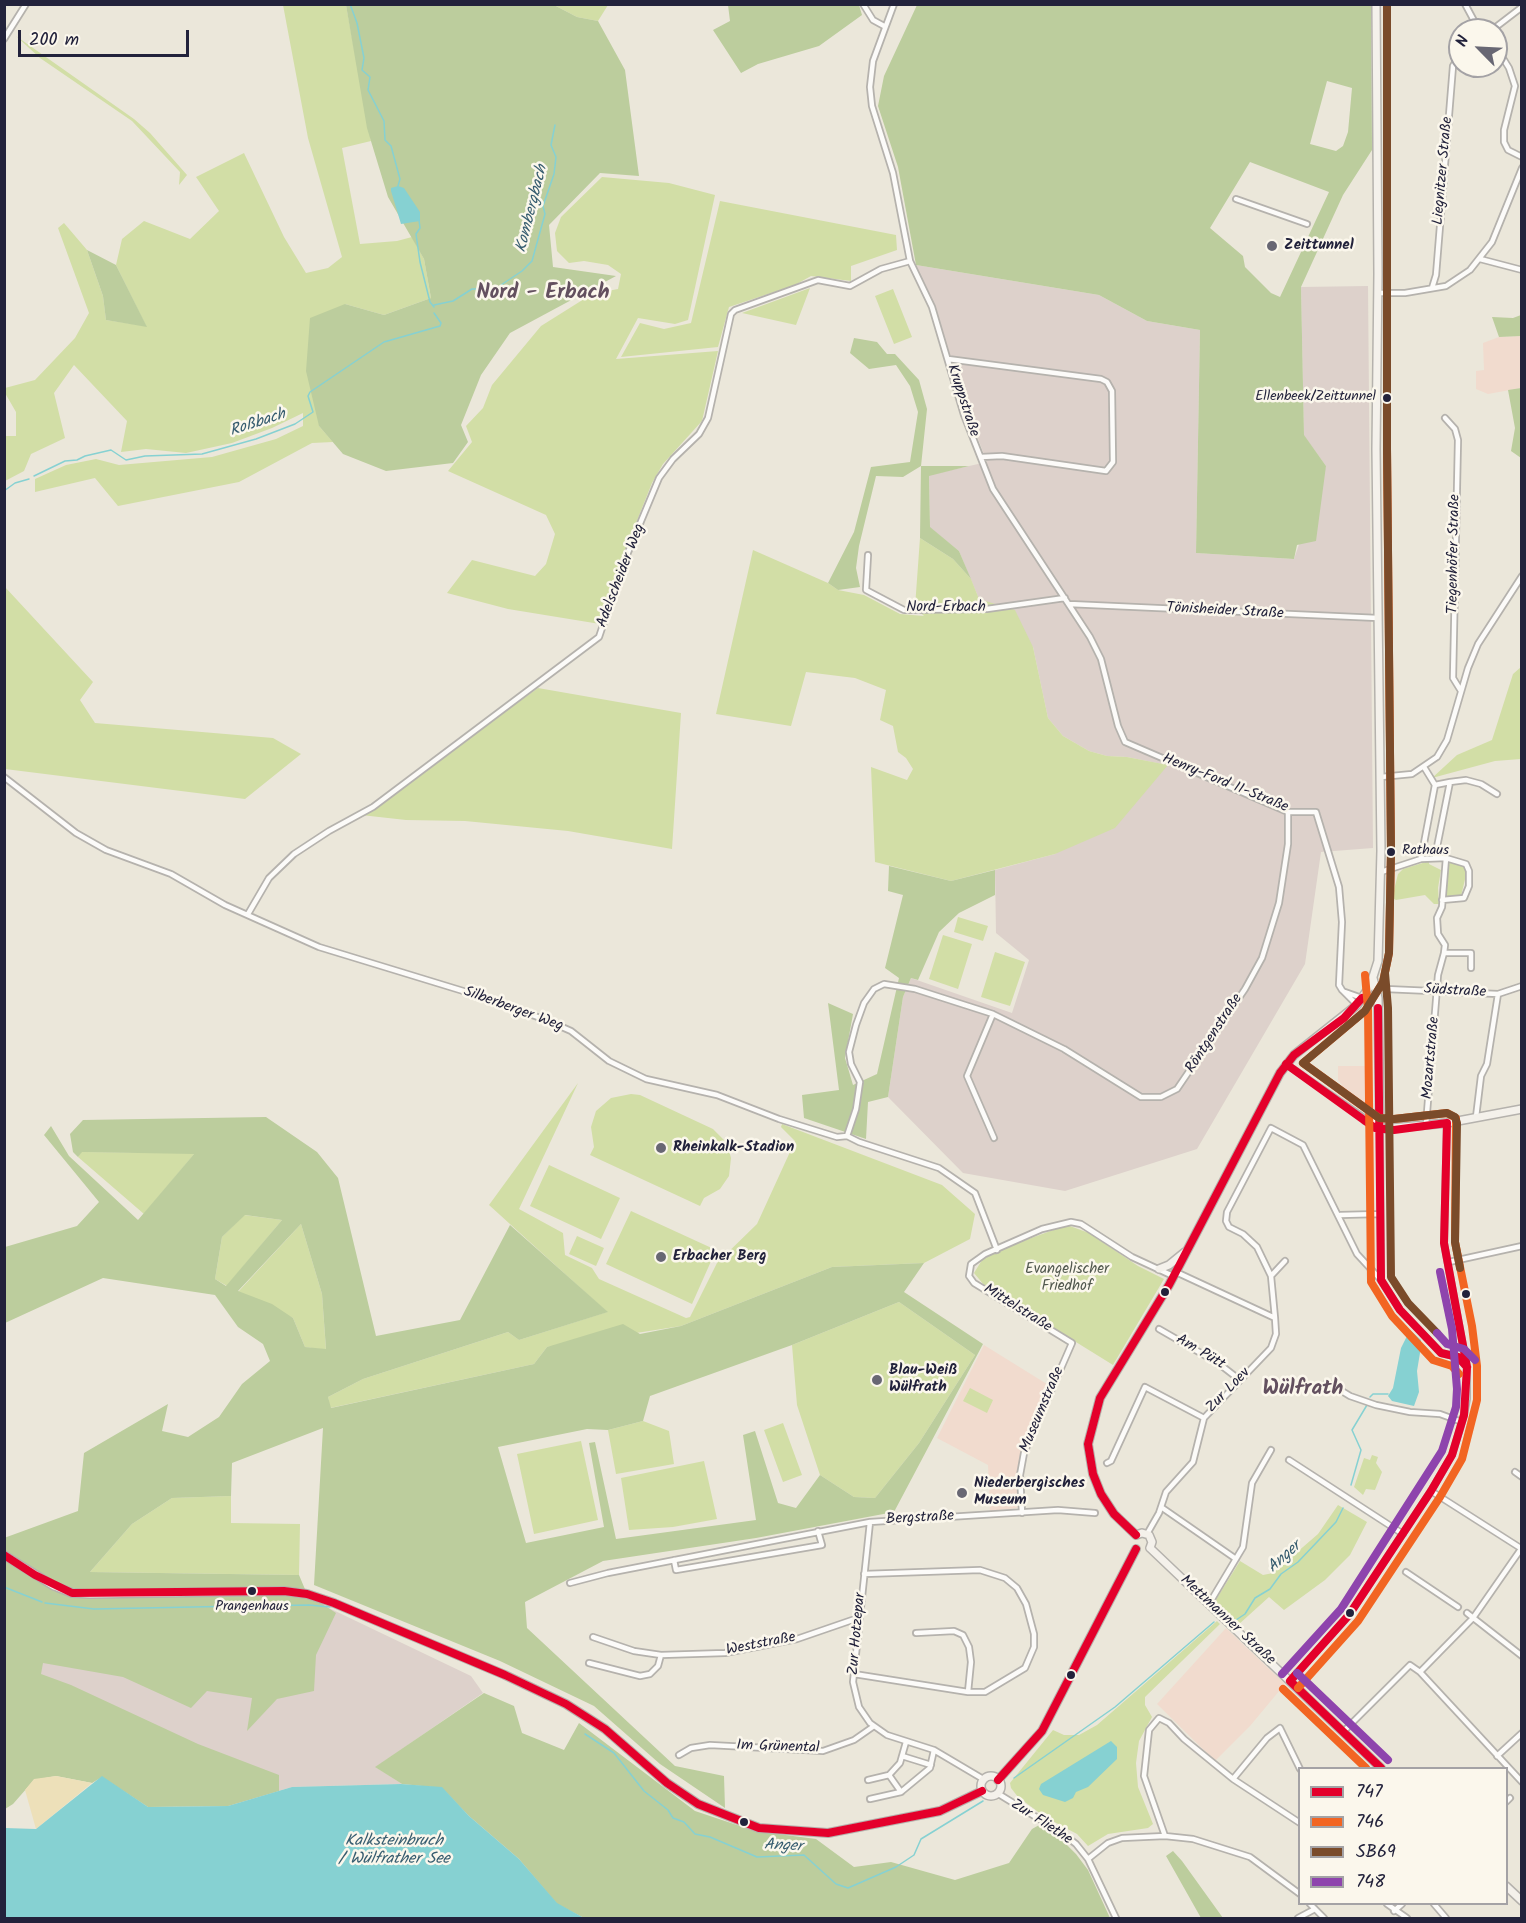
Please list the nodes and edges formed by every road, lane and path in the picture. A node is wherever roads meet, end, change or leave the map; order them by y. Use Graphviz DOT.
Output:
graph roads {
  1 [pos="26,4"];
  2 [pos="864,4"];
  3 [pos="894,4"];
  4 [pos="1376,4"];
  5 [pos="1465,4"];
  6 [pos="1521,7"];
  7 [pos="1473,18"];
  8 [pos="1507,18"];
  9 [pos="884,26"];
  10 [pos="4,39"];
  11 [pos="1508,66"];
  12 [pos="1452,78"];
  13 [pos="1521,157"];
  14 [pos="1521,168"];
  15 [pos="1236,200"];
  16 [pos="1307,224"];
  17 [pos="1480,259"];
  18 [pos="910,261"];
  19 [pos="1521,270"];
  20 [pos="1432,288"];
  21 [pos="1378,293"];
  22 [pos="948,359"];
  23 [pos="1445,418"];
  24 [pos="981,457"];
  25 [pos="868,555"];
  26 [pos="1521,576"];
  27 [pos="1065,598"];
  28 [pos="1070,604"];
  29 [pos="1380,618"];
  30 [pos="1461,692"];
  31 [pos="1133,747"];
  32 [pos="1424,767"];
  33 [pos="4,777"];
  34 [pos="1381,777"];
  35 [pos="1450,782"];
  36 [pos="1435,785"];
  37 [pos="1497,794"];
  38 [pos="1288,812"];
  39 [pos="1435,857"];
  40 [pos="1446,858"];
  41 [pos="1421,859"];
  42 [pos="1381,872"];
  43 [pos="1442,900"];
  44 [pos="248,914"];
  45 [pos="1444,953"];
  46 [pos="1471,968"];
  47 [pos="1373,978"];
  48 [pos="1521,986"];
  49 [pos="1386,989"];
  50 [pos="1437,990"];
  51 [pos="1498,994"];
  52 [pos="1360,1002"];
  53 [pos="1378,1008"];
  54 [pos="993,1014"];
  55 [pos="1286,1064"];
  56 [pos="1521,1109"];
  57 [pos="1380,1116"];
  58 [pos="1476,1118"];
  59 [pos="1365,1121"];
  60 [pos="1447,1123"];
  61 [pos="1426,1126"];
  62 [pos="1380,1129"];
  63 [pos="846,1136"];
  64 [pos="994,1138"];
  65 [pos="1379,1214"];
  66 [pos="1340,1215"];
  67 [pos="1521,1246"];
  68 [pos="997,1250"];
  69 [pos="1186,1251"];
  70 [pos="1285,1261"];
  71 [pos="1449,1262"];
  72 [pos="1159,1269"];
  73 [pos="1175,1274"];
  74 [pos="1271,1276"];
  75 [pos="1380,1280"];
  76 [pos="1275,1318"];
  77 [pos="1159,1329"];
  78 [pos="1072,1343"];
  79 [pos="1465,1350"];
  80 [pos="1458,1357"];
  81 [pos="1467,1367"];
  82 [pos="1240,1380"];
  83 [pos="1327,1382"];
  84 [pos="1204,1418"];
  85 [pos="1462,1422"];
  86 [pos="1271,1450"];
  87 [pos="1289,1460"];
  88 [pos="1107,1463"];
  89 [pos="1515,1472"];
  90 [pos="1521,1477"];
  91 [pos="1431,1491"];
  92 [pos="1161,1507"];
  93 [pos="1095,1513"];
  94 [pos="1022,1514"];
  95 [pos="870,1522"];
  96 [pos="818,1531"];
  97 [pos="1148,1534"];
  98 [pos="1403,1534"];
  99 [pos="1136,1535"];
  100 [pos="1150,1548"];
  101 [pos="1136,1549"];
  102 [pos="1521,1549"];
  103 [pos="4,1555"];
  104 [pos="674,1560"];
  105 [pos="1236,1560"];
  106 [pos="1406,1572"];
  107 [pos="864,1574"];
  108 [pos="570,1583"];
  109 [pos="1209,1604"];
  110 [pos="1458,1607"];
  111 [pos="1467,1613"];
  112 [pos="858,1618"];
  113 [pos="1473,1618"];
  114 [pos="916,1633"];
  115 [pos="593,1637"];
  116 [pos="661,1655"];
  117 [pos="1521,1656"];
  118 [pos="589,1663"];
  119 [pos="1420,1672"];
  120 [pos="854,1674"];
  121 [pos="1290,1681"];
  122 [pos="968,1692"];
  123 [pos="874,1726"];
  124 [pos="1343,1732"];
  125 [pos="1521,1733"];
  126 [pos="906,1742"];
  127 [pos="934,1750"];
  128 [pos="679,1755"];
  129 [pos="902,1756"];
  130 [pos="1497,1756"];
  131 [pos="930,1765"];
  132 [pos="1299,1767"];
  133 [pos="1380,1767"];
  134 [pos="1507,1767"];
  135 [pos="1508,1768"];
  136 [pos="889,1775"];
  137 [pos="983,1779"];
  138 [pos="1233,1779"];
  139 [pos="868,1780"];
  140 [pos="998,1780"];
  141 [pos="1521,1782"];
  142 [pos="982,1791"];
  143 [pos="901,1792"];
  144 [pos="997,1793"];
  145 [pos="870,1799"];
  146 [pos="1298,1822"];
  147 [pos="1165,1836"];
  148 [pos="1088,1859"];
  149 [pos="1508,1888"];
  150 [pos="1298,1893"];
  151 [pos="1521,1901"];
  152 [pos="1311,1905"];
  153 [pos="1388,1905"];
  154 [pos="1401,1905"];
  155 [pos="1435,1905"];
  156 [pos="1315,1909"];
  157 [pos="1394,1911"];
  158 [pos="1116,1918"];
  159 [pos="1298,1918"];
  160 [pos="1324,1918"];
  161 [pos="1407,1918"];
  162 [pos="1446,1918"];
  1 -- 10 [label="street"];
  2 -- 9 [label="street"];
  3 -- 9 [label="street, Kruppstraße"];
  4 -- 21 [label="main road"];
  5 -- 7 [label="street"];
  6 -- 8 [label="street"];
  9 -- 18 [label="street, Kruppstraße"];
  11 -- 13 [label="street"];
  12 -- 20 [label="street, Liegnitzer Straße"];
  14 -- 17 [label="street"];
  15 -- 16 [label="street"];
  17 -- 19 [label="street"];
  17 -- 20 [label="street"];
  18 -- 22 [label="street, Kruppstraße"];
  18 -- 44 [label="street, Adelscheider Weg"];
  20 -- 21 [label="street"];
  21 -- 29 [label="main road"];
  22 -- 24 [label="street, Kruppstraße"];
  22 -- 24 [label="street"];
  23 -- 30 [label="street, Tiegenhöfer Straße"];
  24 -- 27 [label="street, Kruppstraße"];
  25 -- 27 [label="street, Nord-Erbach"];
  26 -- 30 [label="street"];
  27 -- 28 [label="street, Kruppstraße"];
  28 -- 29 [label="street, Tönisheider Straße"];
  28 -- 31 [label="street, Kruppstraße"];
  29 -- 34 [label="main road"];
  30 -- 32 [label="street"];
  31 -- 38 [label="street, Henry-Ford II-Straße"];
  32 -- 34 [label="street"];
  32 -- 36 [label="street"];
  33 -- 44 [label="street, Silberberger Weg"];
  34 -- 42 [label="main road"];
  35 -- 36 [label="street"];
  35 -- 37 [label="street"];
  35 -- 39 [label="street"];
  36 -- 41 [label="street"];
  38 -- 52 [label="street, Henry-Ford II-Straße"];
  38 -- 54 [label="street, Röntgenstraße"];
  39 -- 40 [label="street"];
  39 -- 41 [label="street"];
  40 -- 43 [label="street"];
  40 -- 43 [label="street"];
  41 -- 42 [label="street"];
  42 -- 47 [label="main road"];
  43 -- 45 [label="street"];
  44 -- 63 [label="street, Silberberger Weg"];
  45 -- 46 [label="street"];
  45 -- 50 [label="street, Mozartstraße"];
  47 -- 52 [label="main road"];
  47 -- 53 [label="main road"];
  48 -- 51 [label="street, Südstraße"];
  49 -- 50 [label="street, Südstraße"];
  50 -- 51 [label="street, Südstraße"];
  50 -- 61 [label="street, Mozartstraße"];
  51 -- 58 [label="street"];
  52 -- 53 [label="main road"];
  52 -- 55 [label="main road"];
  53 -- 57 [label="main road"];
  54 -- 63 [label="street, Röntgenstraße"];
  54 -- 64 [label="street"];
  55 -- 59 [label="street"];
  55 -- 69 [label="main road"];
  56 -- 58 [label="main road"];
  57 -- 59 [label="street"];
  57 -- 62 [label="main road"];
  58 -- 60 [label="main road"];
  59 -- 62 [label="street"];
  60 -- 61 [label="main road"];
  60 -- 71 [label="street"];
  61 -- 62 [label="main road"];
  62 -- 65 [label="street"];
  63 -- 68 [label="street, Silberberger Weg"];
  65 -- 66 [label="street"];
  65 -- 75 [label="street"];
  66 -- 74 [label="street"];
  66 -- 75 [label="street"];
  67 -- 71 [label="street"];
  68 -- 72 [label="street"];
  68 -- 78 [label="street, Mittelstraße"];
  69 -- 72 [label="main road"];
  69 -- 73 [label="main road"];
  70 -- 74 [label="street"];
  71 -- 79 [label="street"];
  72 -- 73 [label="street"];
  73 -- 76 [label="street"];
  73 -- 99 [label="main road"];
  74 -- 76 [label="street"];
  75 -- 80 [label="street"];
  76 -- 82 [label="street, Zur Loev"];
  77 -- 82 [label="street, Am Pütt"];
  78 -- 94 [label="street, Museumstraße"];
  79 -- 80 [label="street"];
  79 -- 81 [label="street"];
  80 -- 81 [label="street"];
  81 -- 85 [label="street"];
  82 -- 84 [label="street, Zur Loev"];
  83 -- 85 [label="street"];
  84 -- 88 [label="street"];
  84 -- 92 [label="street, Zur Loev"];
  85 -- 91 [label="street"];
  86 -- 105 [label="street"];
  87 -- 98 [label="street"];
  89 -- 90 [label="street"];
  91 -- 98 [label="street"];
  91 -- 102 [label="street"];
  92 -- 97 [label="street, Zur Loev"];
  92 -- 105 [label="street"];
  93 -- 94 [label="street, Bergstraße"];
  94 -- 95 [label="street, Bergstraße"];
  95 -- 96 [label="street, Bergstraße"];
  95 -- 107 [label="street, Zur Hotzepar"];
  96 -- 104 [label="street, Bergstraße"];
  96 -- 104 [label="street, Bergstraße"];
  97 -- 99 [label="main road"];
  97 -- 100 [label="main road"];
  98 -- 121 [label="street"];
  99 -- 101 [label="main road"];
  100 -- 101 [label="main road"];
  100 -- 109 [label="main road, Mettmanner Straße"];
  101 -- 140 [label="main road"];
  102 -- 113 [label="street"];
  103 -- 142 [label="main road"];
  104 -- 108 [label="street, Bergstraße"];
  105 -- 109 [label="street"];
  106 -- 110 [label="street"];
  107 -- 112 [label="street, Zur Hotzepar"];
  107 -- 122 [label="street"];
  109 -- 121 [label="main road, Mettmanner Straße"];
  111 -- 113 [label="street"];
  112 -- 116 [label="street, Weststraße"];
  112 -- 120 [label="street, Zur Hotzepar"];
  113 -- 117 [label="street"];
  113 -- 119 [label="street"];
  114 -- 122 [label="street"];
  115 -- 116 [label="street, Weststraße"];
  116 -- 118 [label="street"];
  119 -- 124 [label="street"];
  119 -- 130 [label="street"];
  120 -- 122 [label="street"];
  120 -- 123 [label="street, Zur Hotzepar"];
  121 -- 124 [label="main road, Mettmanner Straße"];
  123 -- 126 [label="street, Zur Hotzepar"];
  123 -- 128 [label="street, Im Grünental"];
  124 -- 133 [label="main road, Mettmanner Straße"];
  125 -- 130 [label="street"];
  126 -- 127 [label="street, Zur Hotzepar"];
  126 -- 129 [label="street"];
  127 -- 131 [label="street"];
  127 -- 137 [label="street, Zur Hotzepar"];
  129 -- 131 [label="street"];
  129 -- 136 [label="street"];
  130 -- 134 [label="street"];
  131 -- 143 [label="street"];
  132 -- 138 [label="street"];
  135 -- 141 [label="street"];
  136 -- 139 [label="street"];
  136 -- 143 [label="street"];
  137 -- 140 [label="main road"];
  137 -- 142 [label="main road"];
  138 -- 146 [label="street"];
  138 -- 147 [label="street"];
  140 -- 144 [label="main road"];
  142 -- 144 [label="main road"];
  143 -- 145 [label="street"];
  144 -- 148 [label="street, Zur Fliethe"];
  147 -- 148 [label="street"];
  147 -- 150 [label="street"];
  148 -- 158 [label="street, Zur Fliethe"];
  149 -- 151 [label="main road"];
  152 -- 156 [label="street"];
  153 -- 157 [label="street"];
  154 -- 157 [label="street"];
  155 -- 162 [label="street"];
  156 -- 159 [label="street"];
  156 -- 160 [label="street"];
  157 -- 161 [label="street"];
}
